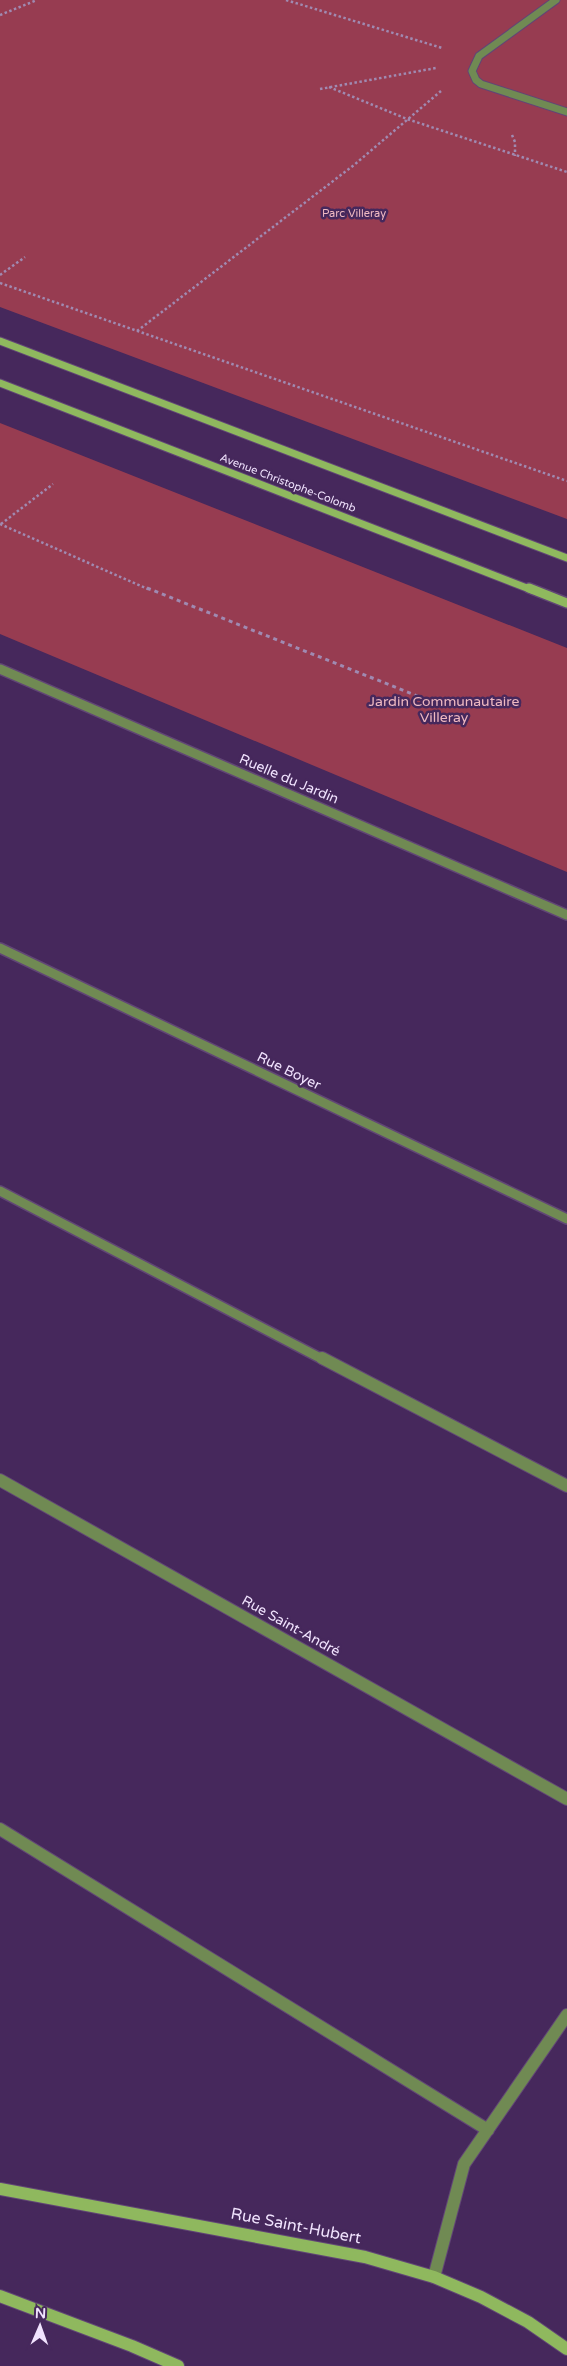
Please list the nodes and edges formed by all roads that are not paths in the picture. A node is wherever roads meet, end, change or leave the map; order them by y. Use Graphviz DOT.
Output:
graph roads {
  1 [pos="556,0"];
  2 [pos="567,112"];
  3 [pos="0,341"];
  4 [pos="0,383"];
  5 [pos="567,558"];
  6 [pos="567,604"];
  7 [pos="0,669"];
  8 [pos="567,915"];
  9 [pos="0,948"];
  10 [pos="0,1191"];
  11 [pos="567,1219"];
  12 [pos="0,1480"];
  13 [pos="567,1486"];
  14 [pos="567,1799"];
  15 [pos="0,1829"];
  16 [pos="567,2015"];
  17 [pos="488,2130"];
  18 [pos="0,2189"];
  19 [pos="434,2277"];
  20 [pos="0,2296"];
  21 [pos="567,2349"];
  22 [pos="178,2366"];
  1 -- 2 [label="street"];
  3 -- 5 [label="main road"];
  4 -- 6 [label="main road, Avenue Christophe-Colomb"];
  7 -- 8 [label="street, Ruelle du Jardin"];
  9 -- 11 [label="street, Rue Boyer"];
  10 -- 13 [label="street"];
  12 -- 14 [label="street, Rue Saint-André"];
  15 -- 17 [label="street"];
  16 -- 17 [label="street"];
  17 -- 19 [label="street"];
  18 -- 19 [label="main road, Rue Saint-Hubert"];
  19 -- 21 [label="main road, Rue Saint-Hubert"];
  20 -- 22 [label="main road"];
}
